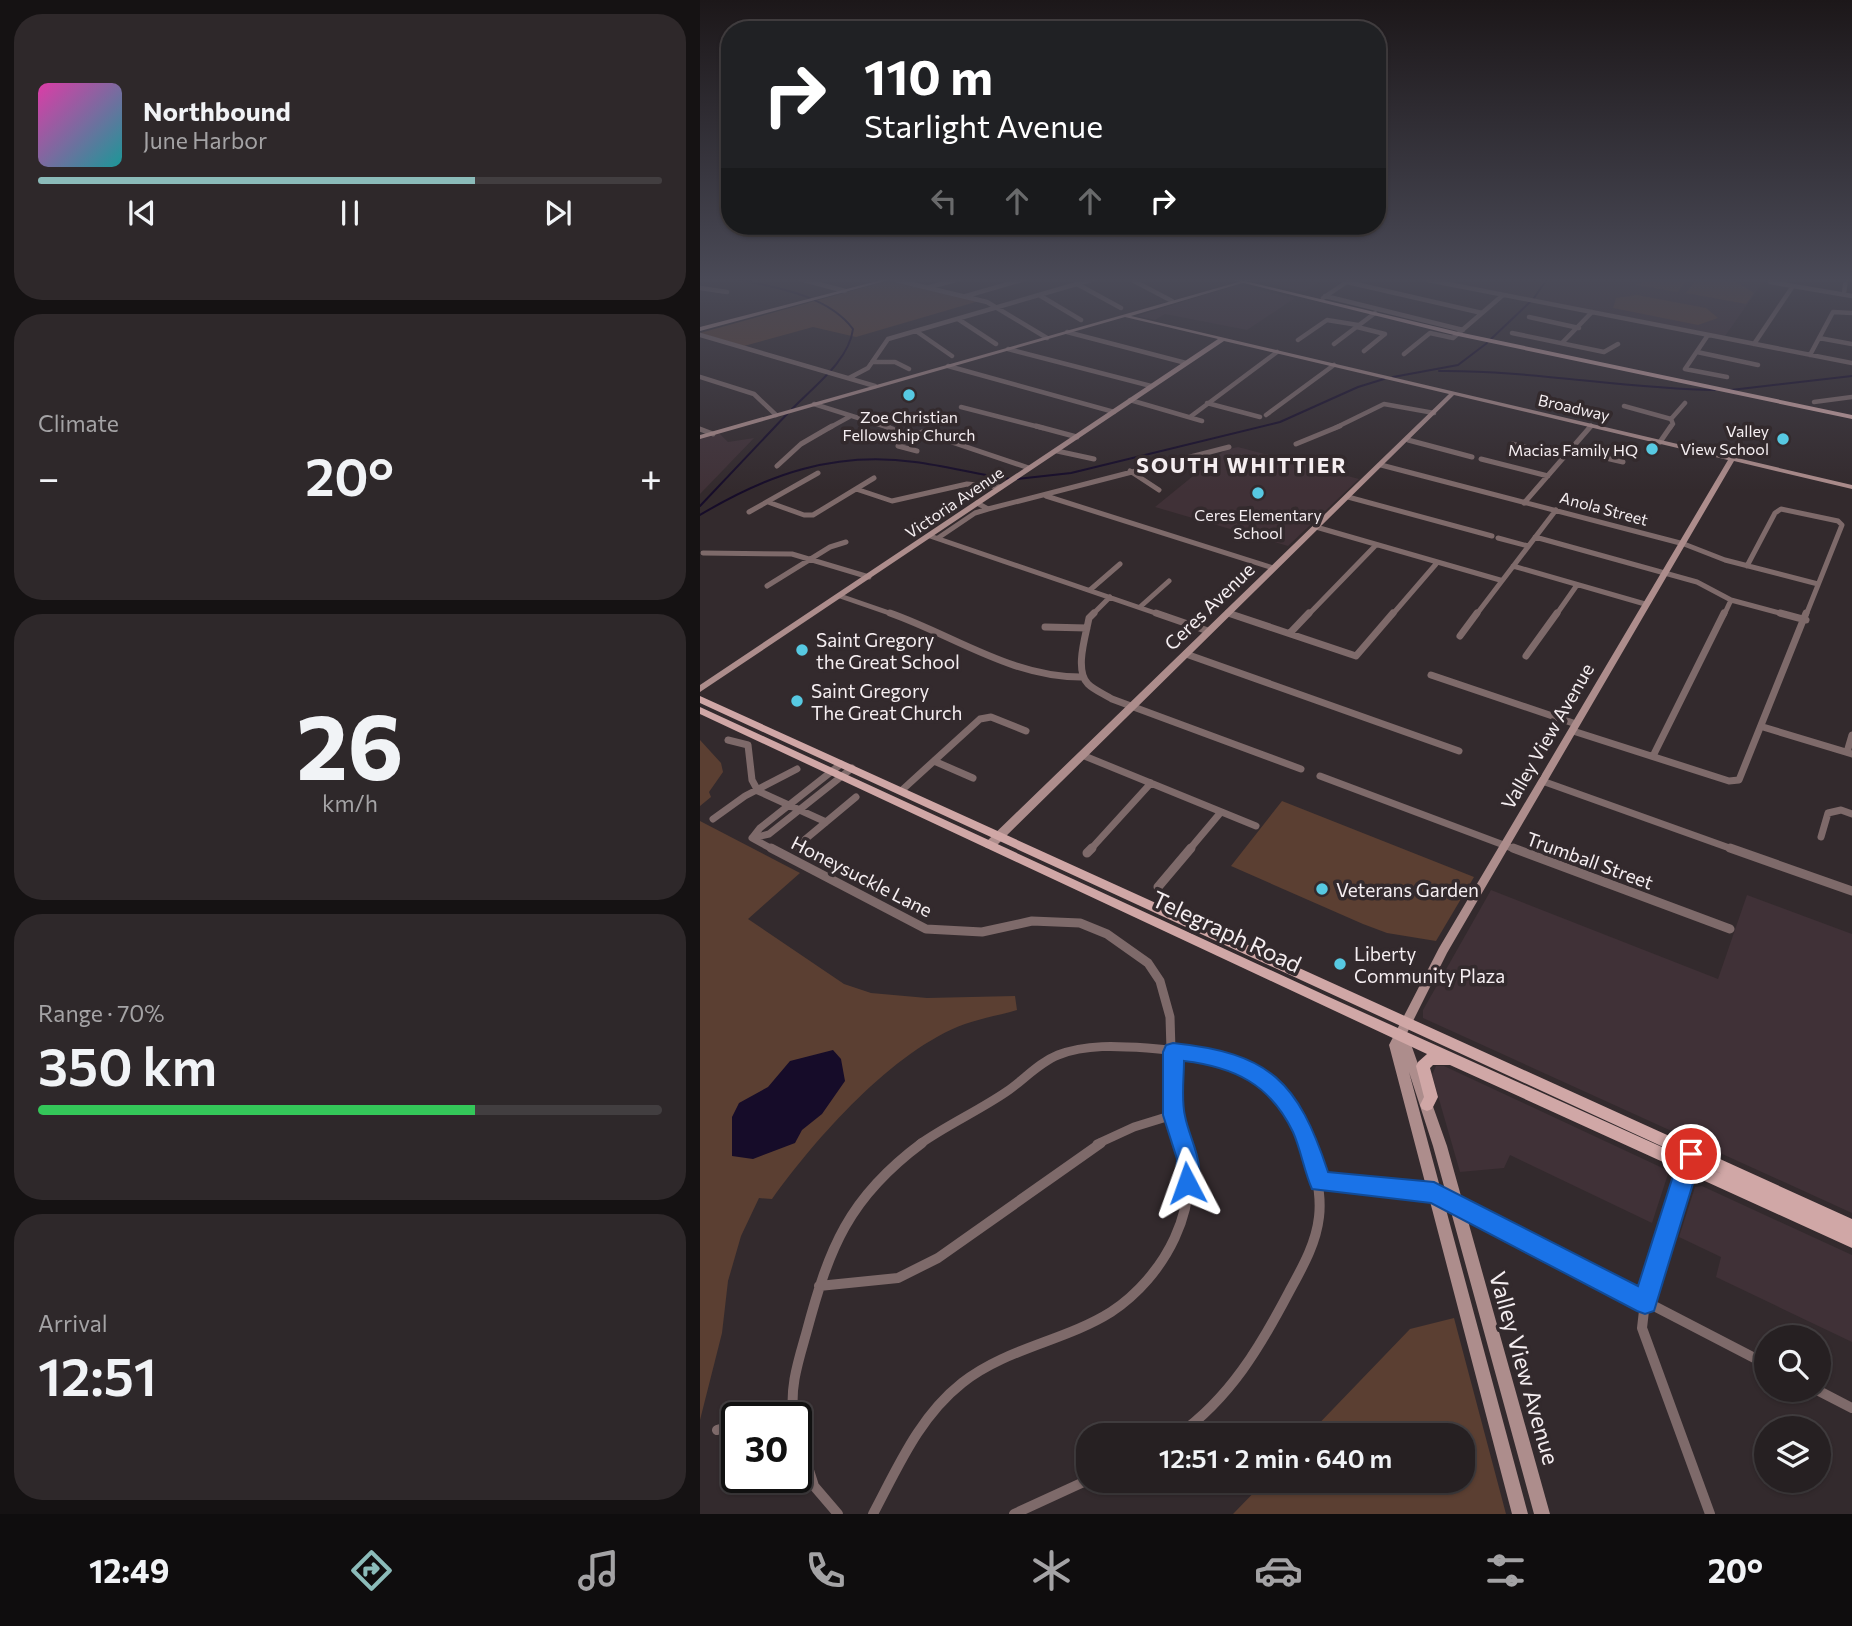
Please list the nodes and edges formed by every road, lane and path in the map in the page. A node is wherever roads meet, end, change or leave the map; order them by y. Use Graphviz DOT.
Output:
graph roads {
  1 [pos="751,350"];
  2 [pos="881,350"];
  3 [pos="943,350"];
  4 [pos="1006,350"];
  5 [pos="1011,350"];
  6 [pos="1135,350"];
  7 [pos="1207,350"];
  8 [pos="1267,350"];
  9 [pos="1410,350"];
  10 [pos="1526,350"];
  11 [pos="1531,350"];
  12 [pos="1593,350"];
  13 [pos="1613,350"];
  14 [pos="1783,350"];
  15 [pos="1813,350"];
  16 [pos="1277,352"];
  17 [pos="1697,352"];
  18 [pos="1404,355"];
  19 [pos="1810,355"];
  20 [pos="952,356"];
  21 [pos="872,362"];
  22 [pos="1186,363"];
  23 [pos="1852,363"];
  24 [pos="1334,365"];
  25 [pos="1758,365"];
  26 [pos="948,366"];
  27 [pos="1604,368"];
  28 [pos="909,369"];
  29 [pos="1644,373"];
  30 [pos="700,377"];
  31 [pos="849,377"];
  32 [pos="1727,377"];
  33 [pos="1151,386"];
  34 [pos="876,387"];
  35 [pos="1702,387"];
  36 [pos="1453,393"];
  37 [pos="1852,397"];
  38 [pos="1130,400"];
  39 [pos="1814,402"];
  40 [pos="1207,403"];
  41 [pos="1685,403"];
  42 [pos="814,404"];
  43 [pos="1624,406"];
  44 [pos="961,407"];
  45 [pos="1114,412"];
  46 [pos="1434,414"];
  47 [pos="778,415"];
  48 [pos="849,416"];
  49 [pos="1191,417"];
  50 [pos="1671,419"];
  51 [pos="1852,419"];
  52 [pos="1202,421"];
  53 [pos="1591,426"];
  54 [pos="700,429"];
  55 [pos="893,429"];
  56 [pos="713,434"];
  57 [pos="700,437"];
  58 [pos="1077,437"];
  59 [pos="1408,440"];
  60 [pos="1660,442"];
  61 [pos="1296,444"];
  62 [pos="1512,444"];
  63 [pos="1229,447"];
  64 [pos="1571,450"];
  65 [pos="917,451"];
  66 [pos="1057,451"];
  67 [pos="1565,456"];
  68 [pos="1472,457"];
  69 [pos="1094,459"];
  70 [pos="1481,459"];
  71 [pos="1732,459"];
  72 [pos="1623,461"];
  73 [pos="1381,465"];
  74 [pos="778,466"];
  75 [pos="1029,468"];
  76 [pos="1130,471"];
  77 [pos="818,473"];
  78 [pos="1548,476"];
  79 [pos="874,478"];
  80 [pos="1000,487"];
  81 [pos="1852,487"];
  82 [pos="856,489"];
  83 [pos="1159,490"];
  84 [pos="1045,496"];
  85 [pos="1348,497"];
  86 [pos="768,502"];
  87 [pos="977,503"];
  88 [pos="1524,503"];
  89 [pos="988,509"];
  90 [pos="1556,510"];
  91 [pos="749,512"];
  92 [pos="1316,527"];
  93 [pos="934,537"];
  94 [pos="1535,537"];
  95 [pos="846,541"];
  96 [pos="1684,544"];
  97 [pos="1374,546"];
  98 [pos="1528,546"];
  99 [pos="703,553"];
  100 [pos="812,557"];
  101 [pos="1120,564"];
  102 [pos="1436,564"];
  103 [pos="1513,565"];
  104 [pos="1746,566"];
  105 [pos="1273,568"];
  106 [pos="1666,573"];
  107 [pos="869,577"];
  108 [pos="1500,580"];
  109 [pos="1169,581"];
  110 [pos="1577,584"];
  111 [pos="1818,584"];
  112 [pos="767,586"];
  113 [pos="1090,590"];
  114 [pos="840,596"];
  115 [pos="1110,597"];
  116 [pos="1731,600"];
  117 [pos="1645,604"];
  118 [pos="1140,607"];
  119 [pos="1228,613"];
  120 [pos="1806,620"];
  121 [pos="1045,627"];
  122 [pos="1087,628"];
  123 [pos="1209,631"];
  124 [pos="1290,633"];
  125 [pos="1460,636"];
  126 [pos="1186,654"];
  127 [pos="1526,656"];
  128 [pos="1431,675"];
  129 [pos="1083,677"];
  130 [pos="700,689"];
  131 [pos="700,699"];
  132 [pos="1130,706"];
  133 [pos="700,710"];
  134 [pos="1763,727"];
  135 [pos="1574,728"];
  136 [pos="1026,731"];
  137 [pos="1852,735"];
  138 [pos="728,740"];
  139 [pos="1460,751"];
  140 [pos="1850,753"];
  141 [pos="1082,755"];
  142 [pos="1653,756"];
  143 [pos="934,761"];
  144 [pos="797,769"];
  145 [pos="1301,769"];
  146 [pos="841,770"];
  147 [pos="1320,776"];
  148 [pos="973,778"];
  149 [pos="1545,782"];
  150 [pos="1151,783"];
  151 [pos="758,791"];
  152 [pos="901,791"];
  153 [pos="856,797"];
  154 [pos="789,805"];
  155 [pos="800,810"];
  156 [pos="1221,813"];
  157 [pos="1852,814"];
  158 [pos="713,819"];
  159 [pos="826,822"];
  160 [pos="1256,827"];
  161 [pos="1821,837"];
  162 [pos="752,838"];
  163 [pos="994,841"];
  164 [pos="1505,845"];
  165 [pos="796,847"];
  166 [pos="1087,853"];
  167 [pos="1158,887"];
  168 [pos="1852,891"];
  169 [pos="1730,929"];
  170 [pos="1404,1028"];
  171 [pos="1173,1052"];
  172 [pos="1460,1063"];
  173 [pos="1427,1105"];
  174 [pos="1174,1115"];
  175 [pos="1689,1160"];
  176 [pos="1320,1182"];
  177 [pos="1434,1192"];
  178 [pos="1456,1203"];
  179 [pos="1852,1227"];
  180 [pos="1852,1241"];
  181 [pos="819,1286"];
  182 [pos="1645,1302"];
  183 [pos="1754,1358"];
  184 [pos="1831,1398"];
  185 [pos="794,1402"];
  186 [pos="1852,1408"];
  187 [pos="1197,1423"];
  188 [pos="721,1429"];
  189 [pos="717,1430"];
  190 [pos="812,1480"];
  191 [pos="1076,1486"];
  192 [pos="838,1514"];
  193 [pos="873,1514"];
  194 [pos="1014,1514"];
  195 [pos="1520,1514"];
  196 [pos="1542,1514"];
  197 [pos="1710,1514"];
  1 -- 31 [label="street"];
  2 -- 21 [label="street"];
  3 -- 20 [label="street"];
  4 -- 26 [label="street"];
  5 -- 33 [label="street"];
  6 -- 22 [label="street"];
  7 -- 22 [label="street, Victoria Avenue"];
  8 -- 16 [label="street, Broadway"];
  9 -- 18 [label="street"];
  10 -- 27 [label="main road"];
  11 -- 29 [label="main road"];
  12 -- 13 [label="street"];
  14 -- 19 [label="street"];
  15 -- 19 [label="street"];
  16 -- 24 [label="street, Broadway"];
  16 -- 40 [label="street"];
  17 -- 25 [label="street"];
  17 -- 32 [label="street"];
  19 -- 23 [label="street"];
  21 -- 28 [label="street"];
  21 -- 31 [label="street"];
  22 -- 33 [label="street, Victoria Avenue"];
  24 -- 36 [label="street, Broadway"];
  24 -- 40 [label="street"];
  26 -- 34 [label="street"];
  26 -- 45 [label="street"];
  27 -- 29 [label="main road"];
  27 -- 35 [label="main road"];
  29 -- 35 [label="main road"];
  30 -- 47 [label="street"];
  31 -- 34 [label="street"];
  33 -- 38 [label="street, Victoria Avenue"];
  34 -- 42 [label="street"];
  35 -- 51 [label="main road"];
  36 -- 46 [label="street, Ceres Avenue"];
  36 -- 53 [label="street, Broadway"];
  37 -- 39 [label="street"];
  38 -- 45 [label="street, Victoria Avenue"];
  38 -- 49 [label="street"];
  40 -- 49 [label="street"];
  41 -- 50 [label="street"];
  42 -- 47 [label="street"];
  42 -- 48 [label="street"];
  43 -- 50 [label="street"];
  44 -- 58 [label="street"];
  45 -- 58 [label="street, Victoria Avenue"];
  46 -- 59 [label="street, Ceres Avenue"];
  46 -- 61 [label="street"];
  47 -- 56 [label="street"];
  48 -- 55 [label="street"];
  48 -- 74 [label="street"];
  49 -- 52 [label="street"];
  50 -- 60 [label="street"];
  53 -- 60 [label="street, Broadway"];
  53 -- 64 [label="street"];
  54 -- 56 [label="street"];
  56 -- 57 [label="street"];
  58 -- 66 [label="street, Victoria Avenue"];
  59 -- 68 [label="street"];
  59 -- 73 [label="street, Ceres Avenue"];
  60 -- 71 [label="street, Broadway"];
  62 -- 67 [label="street"];
  63 -- 76 [label="street, Victoria Avenue"];
  64 -- 67 [label="street"];
  64 -- 72 [label="street"];
  65 -- 75 [label="street"];
  66 -- 69 [label="street"];
  66 -- 75 [label="street, Victoria Avenue"];
  67 -- 78 [label="street"];
  70 -- 78 [label="street"];
  71 -- 81 [label="street, Broadway"];
  71 -- 96 [label="street, Valley View Avenue"];
  73 -- 85 [label="street, Ceres Avenue"];
  73 -- 88 [label="street, Anola Street"];
  75 -- 80 [label="street, Victoria Avenue"];
  76 -- 83 [label="street"];
  76 -- 84 [label="street, Victoria Avenue"];
  77 -- 86 [label="street"];
  78 -- 88 [label="street"];
  79 -- 82 [label="street"];
  80 -- 82 [label="street"];
  80 -- 87 [label="street, Victoria Avenue"];
  82 -- 86 [label="street"];
  84 -- 89 [label="street, Victoria Avenue"];
  84 -- 105 [label="street"];
  85 -- 92 [label="street, Ceres Avenue"];
  85 -- 98 [label="street"];
  86 -- 91 [label="street"];
  87 -- 89 [label="street"];
  87 -- 93 [label="street, Victoria Avenue"];
  88 -- 90 [label="street, Anola Street"];
  89 -- 93 [label="street, Victoria Avenue"];
  90 -- 94 [label="street"];
  90 -- 96 [label="street, Anola Street"];
  92 -- 97 [label="street"];
  92 -- 105 [label="street, Ceres Avenue"];
  93 -- 107 [label="street, Victoria Avenue"];
  93 -- 113 [label="street"];
  94 -- 98 [label="street"];
  94 -- 106 [label="street"];
  95 -- 100 [label="street"];
  96 -- 104 [label="street, Anola Street"];
  96 -- 106 [label="street, Valley View Avenue"];
  97 -- 102 [label="street"];
  97 -- 124 [label="street"];
  98 -- 103 [label="street"];
  99 -- 100 [label="street"];
  100 -- 107 [label="street"];
  100 -- 112 [label="street"];
  101 -- 113 [label="street"];
  102 -- 108 [label="street"];
  102 -- 124 [label="street"];
  103 -- 108 [label="street"];
  103 -- 110 [label="street"];
  104 -- 111 [label="street, Anola Street"];
  104 -- 111 [label="street"];
  105 -- 119 [label="street, Ceres Avenue"];
  106 -- 116 [label="street"];
  106 -- 117 [label="street, Valley View Avenue"];
  107 -- 114 [label="street, Victoria Avenue"];
  108 -- 125 [label="street"];
  109 -- 118 [label="street"];
  110 -- 117 [label="street"];
  110 -- 127 [label="street"];
  111 -- 120 [label="street"];
  113 -- 115 [label="street"];
  114 -- 129 [label="street"];
  114 -- 130 [label="street, Victoria Avenue"];
  115 -- 118 [label="street"];
  115 -- 122 [label="street"];
  116 -- 120 [label="street"];
  116 -- 142 [label="street"];
  117 -- 135 [label="street, Valley View Avenue"];
  118 -- 123 [label="street"];
  119 -- 123 [label="street, Ceres Avenue"];
  119 -- 124 [label="street"];
  120 -- 134 [label="street"];
  121 -- 122 [label="street"];
  122 -- 129 [label="street"];
  123 -- 126 [label="street, Ceres Avenue"];
  126 -- 132 [label="street, Ceres Avenue"];
  126 -- 139 [label="street"];
  128 -- 135 [label="street"];
  129 -- 132 [label="street"];
  131 -- 146 [label="main road, Telegraph Road"];
  132 -- 141 [label="street, Ceres Avenue"];
  132 -- 145 [label="street"];
  133 -- 146 [label="main road, Telegraph Road"];
  134 -- 140 [label="street"];
  134 -- 142 [label="street"];
  135 -- 142 [label="street"];
  135 -- 149 [label="street, Valley View Avenue"];
  136 -- 143 [label="street"];
  137 -- 140 [label="street"];
  138 -- 151 [label="street"];
  141 -- 150 [label="street"];
  141 -- 163 [label="street, Ceres Avenue"];
  143 -- 148 [label="street"];
  143 -- 152 [label="street"];
  144 -- 151 [label="street"];
  146 -- 152 [label="main road, Telegraph Road"];
  146 -- 154 [label="street"];
  146 -- 155 [label="street"];
  146 -- 163 [label="main road, Telegraph Road"];
  147 -- 164 [label="street, Trumball Street"];
  149 -- 164 [label="street, Valley View Avenue"];
  149 -- 168 [label="street"];
  150 -- 156 [label="street"];
  150 -- 166 [label="street"];
  151 -- 154 [label="street"];
  151 -- 158 [label="street"];
  152 -- 163 [label="main road, Telegraph Road"];
  153 -- 159 [label="street"];
  154 -- 155 [label="street"];
  154 -- 162 [label="street"];
  155 -- 159 [label="street"];
  155 -- 162 [label="street"];
  156 -- 160 [label="street"];
  156 -- 167 [label="street"];
  157 -- 161 [label="street"];
  159 -- 165 [label="street"];
  162 -- 171 [label="street, Honeysuckle Lane"];
  163 -- 170 [label="main road, Telegraph Road"];
  164 -- 169 [label="street, Trumball Street"];
  164 -- 170 [label="street, Valley View Avenue"];
  170 -- 172 [label="main road, Telegraph Road"];
  170 -- 173 [label="street, Valley View Avenue"];
  170 -- 175 [label="main road, Telegraph Road"];
  170 -- 177 [label="street, Valley View Avenue"];
  171 -- 174 [label="street, Honeysuckle Lane"];
  171 -- 176 [label="street"];
  171 -- 181 [label="street"];
  172 -- 173 [label="main road"];
  172 -- 175 [label="main road, Telegraph Road"];
  173 -- 178 [label="street, Valley View Avenue"];
  174 -- 181 [label="street"];
  174 -- 193 [label="street, Honeysuckle Lane"];
  175 -- 179 [label="main road, Telegraph Road"];
  175 -- 180 [label="main road, Telegraph Road"];
  175 -- 182 [label="street"];
  176 -- 177 [label="street"];
  176 -- 187 [label="street"];
  177 -- 178 [label="street"];
  177 -- 195 [label="street, Valley View Avenue"];
  178 -- 182 [label="street"];
  178 -- 196 [label="street, Valley View Avenue"];
  181 -- 185 [label="street"];
  182 -- 183 [label="street"];
  182 -- 197 [label="street"];
  184 -- 186 [label="street"];
  188 -- 189 [label="street"];
  190 -- 192 [label="street"];
  191 -- 194 [label="street"];
}
